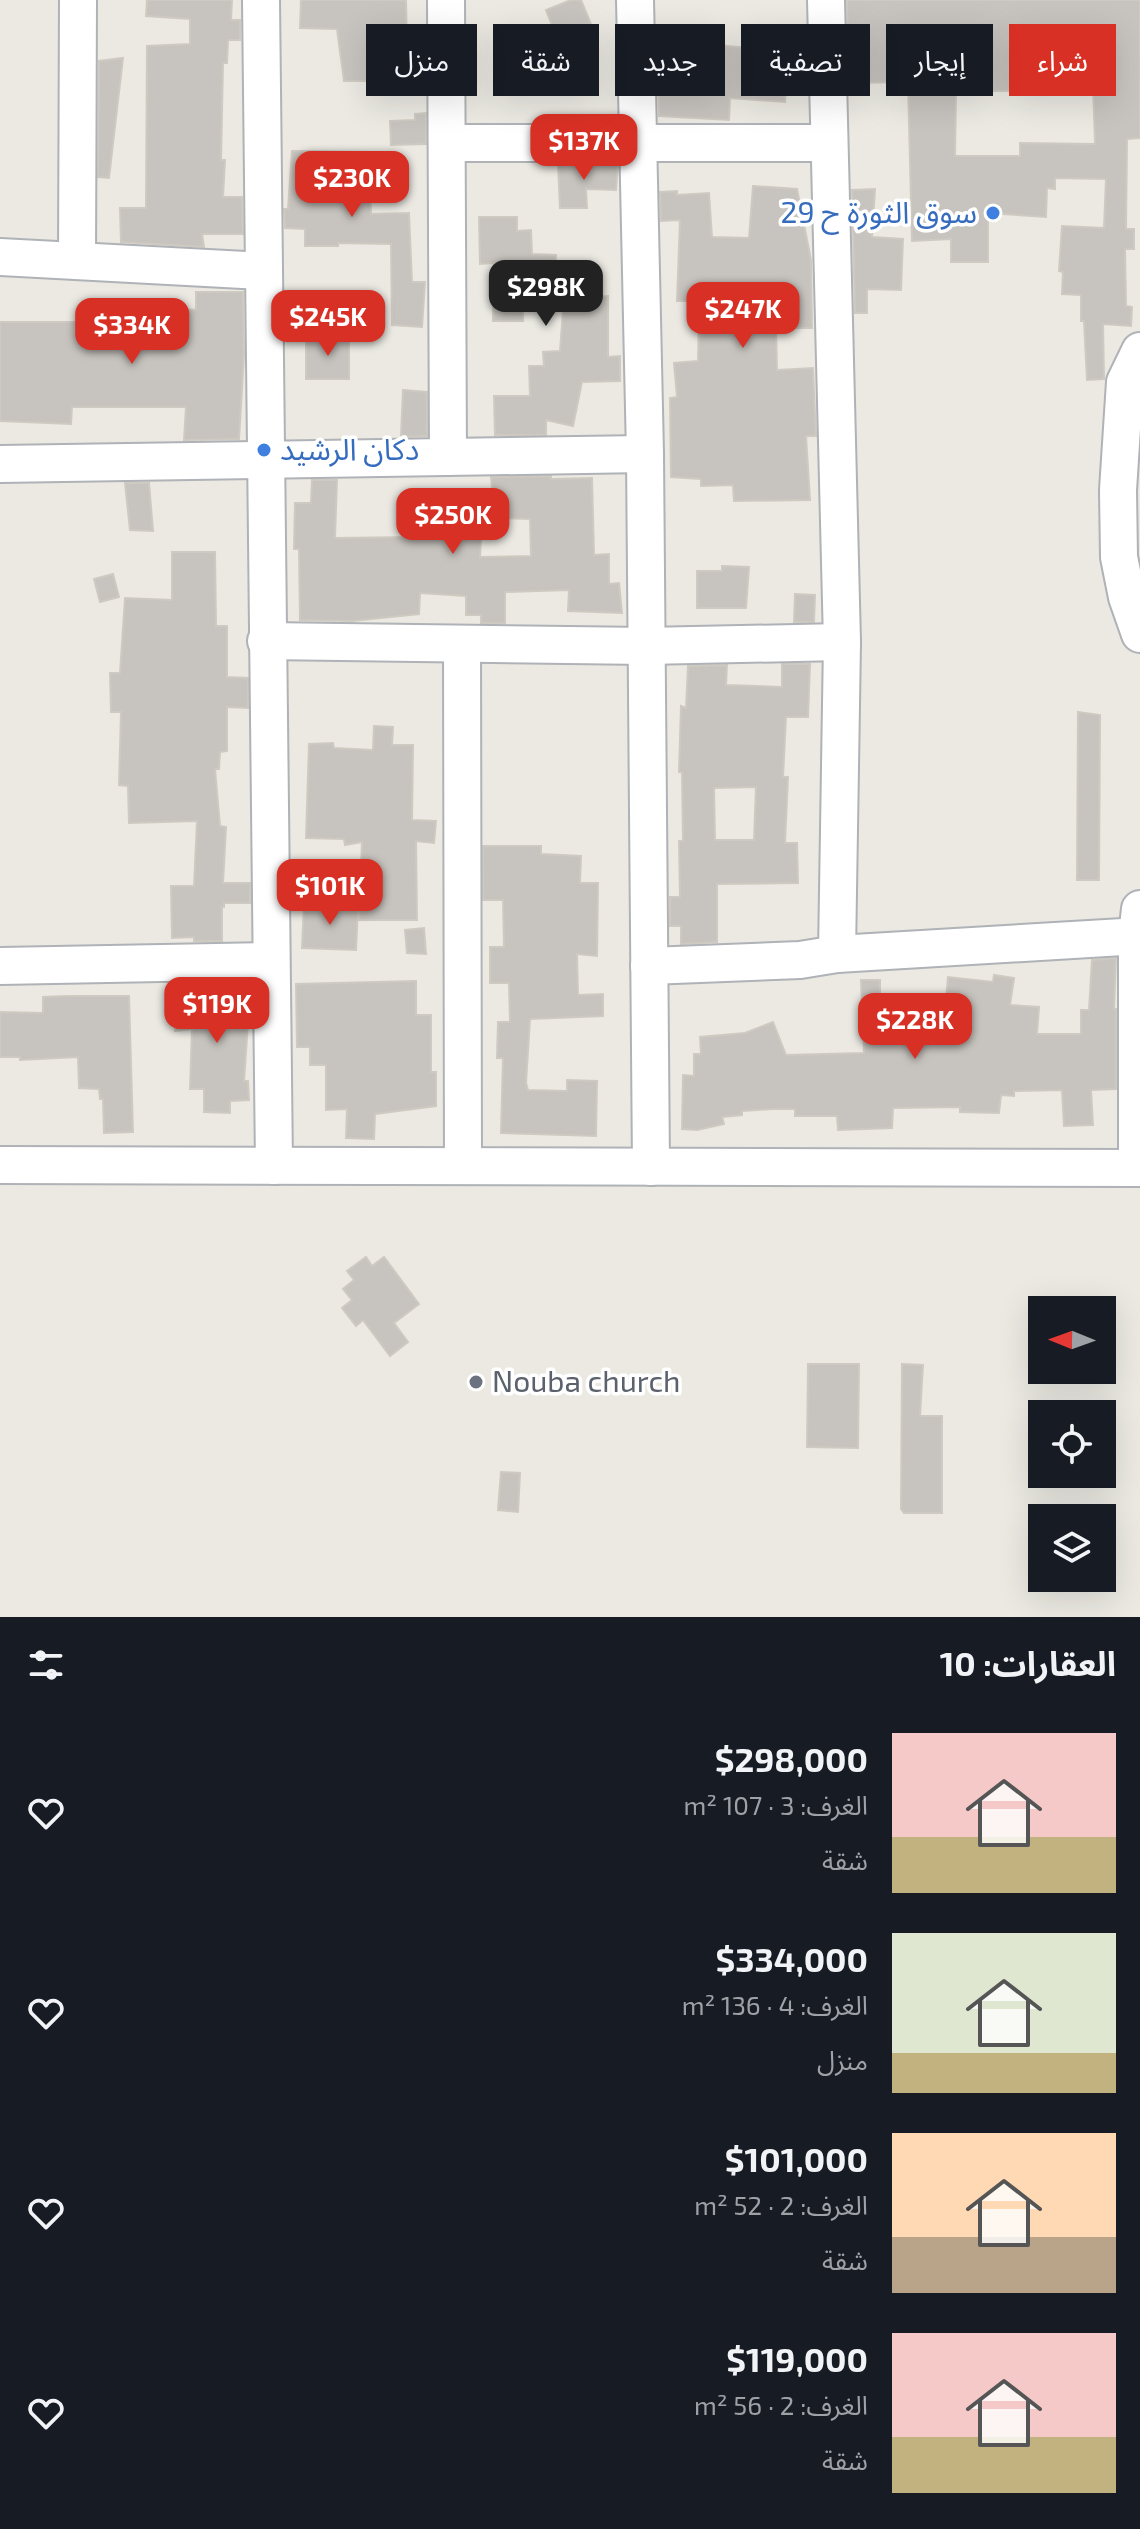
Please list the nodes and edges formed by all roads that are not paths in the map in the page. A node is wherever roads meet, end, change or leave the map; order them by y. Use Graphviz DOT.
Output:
graph roads {
  1 [pos="78,0"];
  2 [pos="261,0"];
  3 [pos="446,0"];
  4 [pos="635,0"];
  5 [pos="826,0"];
  6 [pos="448,143"];
  7 [pos="637,143"];
  8 [pos="829,143"];
  9 [pos="0,257"];
  10 [pos="77,261"];
  11 [pos="263,271"];
  12 [pos="1140,351"];
  13 [pos="645,454"];
  14 [pos="448,457"];
  15 [pos="266,459"];
  16 [pos="0,464"];
  17 [pos="1140,634"];
  18 [pos="266,641"];
  19 [pos="842,642"];
  20 [pos="462,645"];
  21 [pos="646,646"];
  22 [pos="1139,927"];
  23 [pos="837,954"];
  24 [pos="271,961"];
  25 [pos="0,966"];
  26 [pos="649,966"];
  27 [pos="0,1165"];
  28 [pos="274,1166"];
  29 [pos="463,1166"];
  30 [pos="651,1167"];
  31 [pos="1138,1168"];
  1 -- 10 [label="street"];
  2 -- 11 [label="street"];
  3 -- 6 [label="street"];
  4 -- 7 [label="street"];
  5 -- 8 [label="street"];
  6 -- 7 [label="street"];
  6 -- 14 [label="street"];
  7 -- 8 [label="street"];
  7 -- 13 [label="street"];
  8 -- 19 [label="street"];
  9 -- 10 [label="street"];
  10 -- 11 [label="street"];
  11 -- 15 [label="street"];
  12 -- 17 [label="street"];
  13 -- 14 [label="street"];
  13 -- 21 [label="street"];
  14 -- 15 [label="street"];
  15 -- 16 [label="street"];
  15 -- 18 [label="street"];
  18 -- 20 [label="street"];
  18 -- 24 [label="street"];
  19 -- 21 [label="street"];
  19 -- 23 [label="street"];
  20 -- 21 [label="street"];
  20 -- 29 [label="street"];
  21 -- 26 [label="street"];
  22 -- 23 [label="street"];
  22 -- 31 [label="street"];
  23 -- 26 [label="street"];
  24 -- 25 [label="street"];
  24 -- 28 [label="street"];
  26 -- 30 [label="street"];
  27 -- 28 [label="street"];
  28 -- 29 [label="street"];
  29 -- 30 [label="street"];
  30 -- 31 [label="street"];
}
